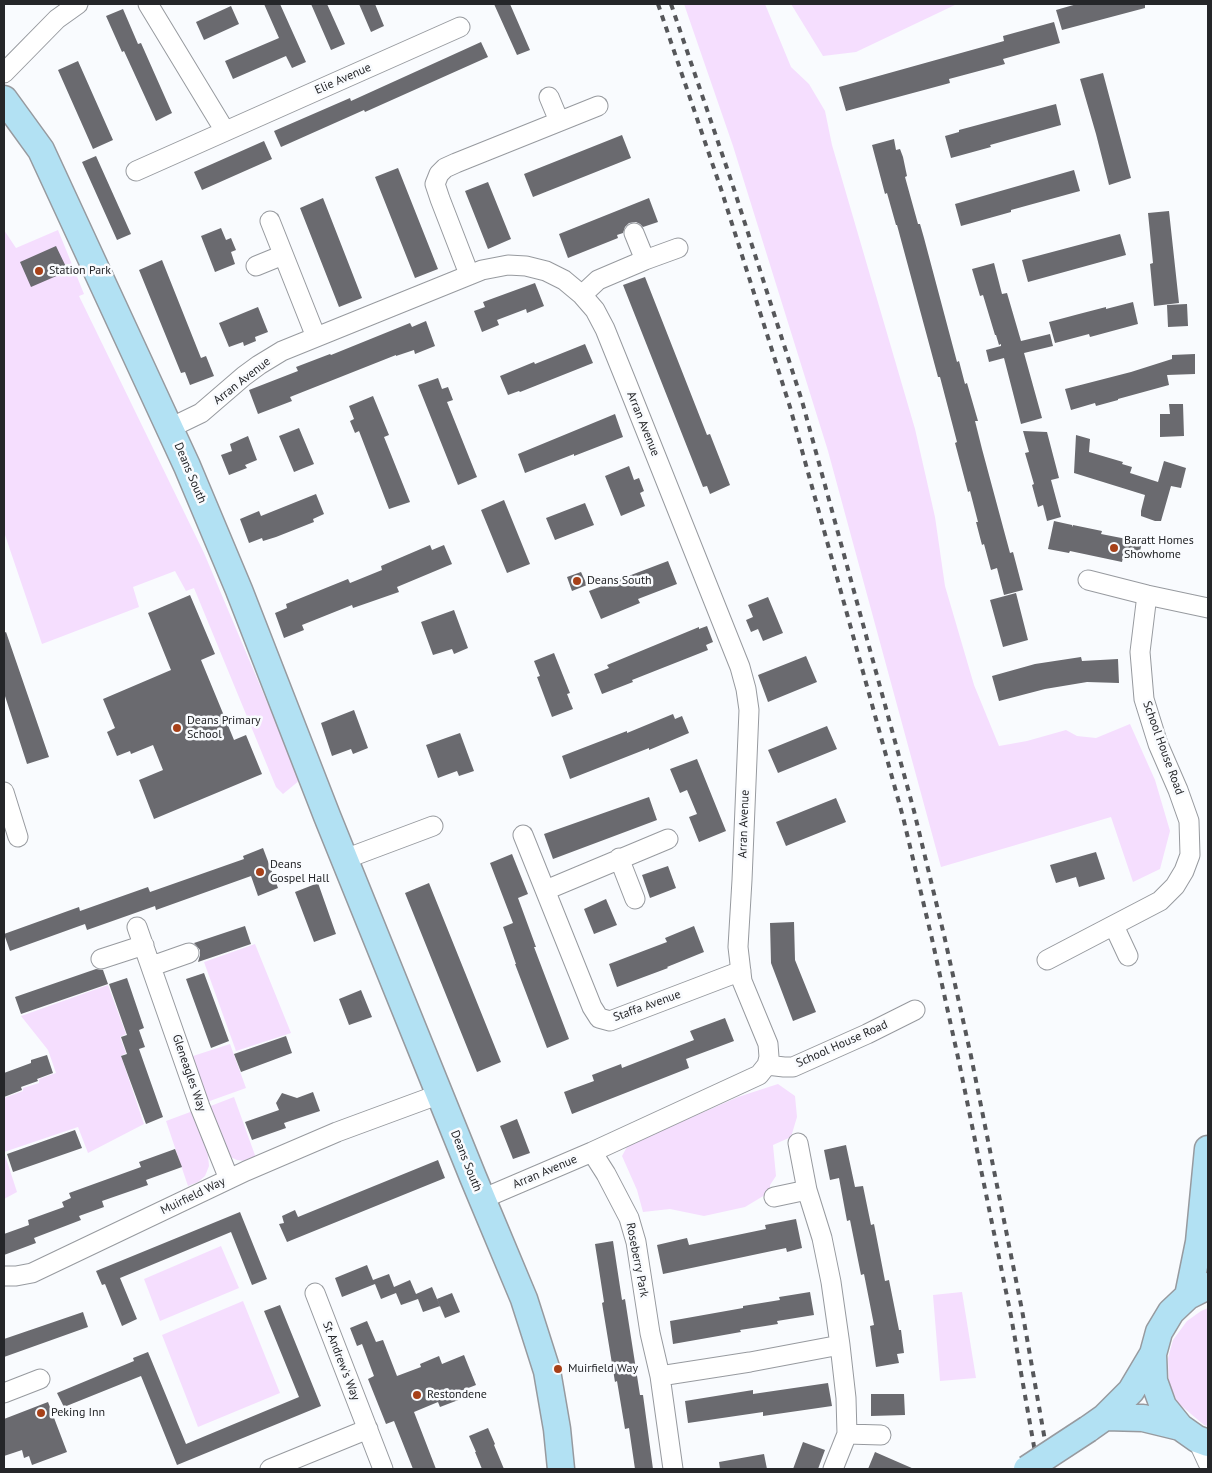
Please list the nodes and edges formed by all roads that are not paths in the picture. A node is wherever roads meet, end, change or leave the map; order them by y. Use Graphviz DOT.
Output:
graph roads {
  1 [pos="78,4"];
  2 [pos="148,4"];
  3 [pos="460,27"];
  4 [pos="4,73"];
  5 [pos="550,97"];
  6 [pos="4,99"];
  7 [pos="598,106"];
  8 [pos="559,121"];
  9 [pos="225,131"];
  10 [pos="136,170"];
  11 [pos="270,221"];
  12 [pos="634,233"];
  13 [pos="678,248"];
  14 [pos="283,255"];
  15 [pos="645,260"];
  16 [pos="256,266"];
  17 [pos="469,274"];
  18 [pos="582,295"];
  19 [pos="316,336"];
  20 [pos="170,428"];
  21 [pos="1088,580"];
  22 [pos="1148,595"];
  23 [pos="1208,608"];
  24 [pos="4,792"];
  25 [pos="433,826"];
  26 [pos="523,835"];
  27 [pos="18,837"];
  28 [pos="668,839"];
  29 [pos="619,858"];
  30 [pos="345,859"];
  31 [pos="546,890"];
  32 [pos="636,899"];
  33 [pos="137,926"];
  34 [pos="1114,926"];
  35 [pos="144,945"];
  36 [pos="189,953"];
  37 [pos="1128,956"];
  38 [pos="102,959"];
  39 [pos="1048,960"];
  40 [pos="152,966"];
  41 [pos="741,971"];
  42 [pos="915,1010"];
  43 [pos="767,1065"];
  44 [pos="440,1094"];
  45 [pos="798,1143"];
  46 [pos="1208,1149"];
  47 [pos="592,1152"];
  48 [pos="229,1179"];
  49 [pos="807,1190"];
  50 [pos="774,1197"];
  51 [pos="482,1199"];
  52 [pos="1202,1206"];
  53 [pos="1208,1233"];
  54 [pos="4,1276"];
  55 [pos="1198,1291"];
  56 [pos="315,1293"];
  57 [pos="840,1345"];
  58 [pos="1153,1354"];
  59 [pos="660,1376"];
  60 [pos="40,1379"];
  61 [pos="4,1393"];
  62 [pos="1096,1423"];
  63 [pos="368,1429"];
  64 [pos="847,1434"];
  65 [pos="881,1435"];
  66 [pos="1195,1436"];
  67 [pos="1208,1463"];
  68 [pos="270,1469"];
  69 [pos="383,1469"];
  70 [pos="561,1469"];
  71 [pos="673,1469"];
  72 [pos="833,1469"];
  73 [pos="1027,1469"];
  1 -- 4 [label="street"];
  2 -- 9 [label="street"];
  3 -- 9 [label="street, Elie Avenue"];
  5 -- 8 [label="street"];
  6 -- 20 [label="street, Deans South"];
  7 -- 8 [label="street"];
  8 -- 17 [label="street"];
  9 -- 10 [label="street, Elie Avenue"];
  11 -- 14 [label="street"];
  12 -- 15 [label="street"];
  13 -- 15 [label="street"];
  14 -- 16 [label="street"];
  14 -- 19 [label="street"];
  15 -- 18 [label="street"];
  17 -- 18 [label="street, Arran Avenue"];
  17 -- 19 [label="street, Arran Avenue"];
  18 -- 41 [label="street, Arran Avenue"];
  19 -- 20 [label="street, Arran Avenue"];
  20 -- 30 [label="street, Deans South"];
  21 -- 22 [label="street"];
  22 -- 23 [label="street"];
  22 -- 34 [label="street, School House Road"];
  24 -- 27 [label="street"];
  25 -- 30 [label="street"];
  26 -- 31 [label="street, Staffa Avenue"];
  28 -- 29 [label="street"];
  29 -- 31 [label="street"];
  29 -- 32 [label="street"];
  30 -- 44 [label="street, Deans South"];
  31 -- 41 [label="street, Staffa Avenue"];
  33 -- 35 [label="street, Gleneagles Way"];
  34 -- 37 [label="street"];
  34 -- 39 [label="street, School House Road"];
  35 -- 38 [label="street"];
  35 -- 40 [label="street, Gleneagles Way"];
  36 -- 40 [label="street"];
  40 -- 48 [label="street, Gleneagles Way"];
  41 -- 43 [label="street, Arran Avenue"];
  42 -- 43 [label="street, School House Road"];
  43 -- 47 [label="street, Arran Avenue"];
  44 -- 48 [label="street, Muirfield Way"];
  44 -- 51 [label="street, Deans South"];
  45 -- 49 [label="street"];
  46 -- 52 [label="street"];
  47 -- 51 [label="street, Arran Avenue"];
  47 -- 59 [label="street, Roseberry Park"];
  48 -- 54 [label="street, Muirfield Way"];
  49 -- 50 [label="street"];
  49 -- 57 [label="street"];
  51 -- 70 [label="street, Deans South"];
  52 -- 53 [label="street"];
  52 -- 55 [label="street"];
  55 -- 58 [label="street"];
  56 -- 63 [label="street, St Andrew's Way"];
  57 -- 59 [label="street"];
  57 -- 64 [label="street"];
  58 -- 62 [label="street"];
  58 -- 66 [label="street"];
  59 -- 71 [label="street, Roseberry Park"];
  60 -- 61 [label="street"];
  62 -- 66 [label="street"];
  62 -- 73 [label="street, bridge"];
  63 -- 68 [label="street"];
  63 -- 69 [label="street, St Andrew's Way"];
  64 -- 65 [label="street"];
  64 -- 72 [label="street"];
  66 -- 67 [label="street"];
}
